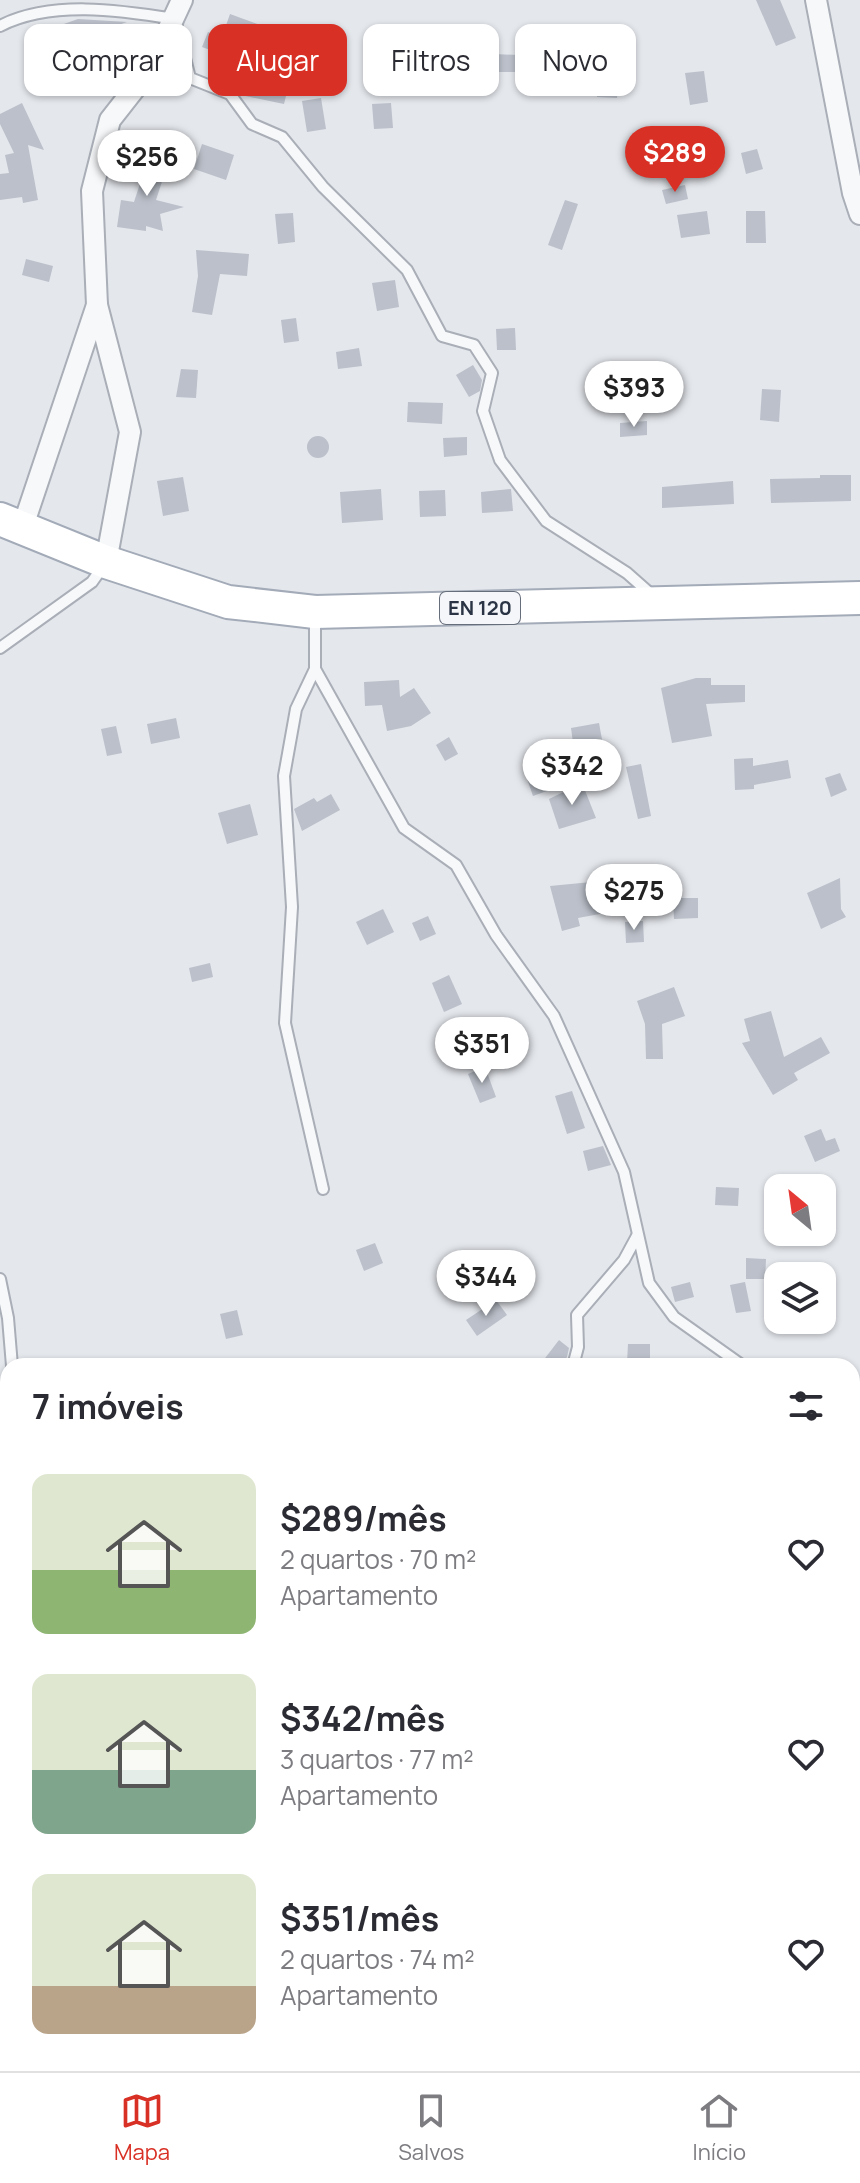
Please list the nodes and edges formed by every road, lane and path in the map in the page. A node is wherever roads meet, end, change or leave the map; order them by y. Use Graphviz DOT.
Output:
graph roads {
  1 [pos="816,0"];
  2 [pos="178,10"];
  3 [pos="0,26"];
  4 [pos="860,214"];
  5 [pos="97,305"];
  6 [pos="11,524"];
  7 [pos="106,562"];
  8 [pos="860,598"];
  9 [pos="661,603"];
  10 [pos="315,612"];
  11 [pos="0,648"];
  12 [pos="315,669"];
  13 [pos="323,1189"];
  14 [pos="637,1236"];
  15 [pos="0,1279"];
  16 [pos="11,1358"];
  17 [pos="575,1358"];
  18 [pos="732,1358"];
  1 -- 4 [label="street"];
  2 -- 3 [label="lane"];
  2 -- 5 [label="street"];
  2 -- 9 [label="lane"];
  5 -- 6 [label="street"];
  5 -- 7 [label="street"];
  6 -- 7 [label="main road, EN 120"];
  7 -- 10 [label="main road, EN 120"];
  7 -- 11 [label="lane"];
  8 -- 9 [label="main road, EN 120"];
  9 -- 10 [label="main road, EN 120"];
  10 -- 12 [label="lane"];
  12 -- 13 [label="lane"];
  12 -- 14 [label="lane"];
  14 -- 17 [label="lane"];
  14 -- 18 [label="lane"];
  15 -- 16 [label="lane"];
}
